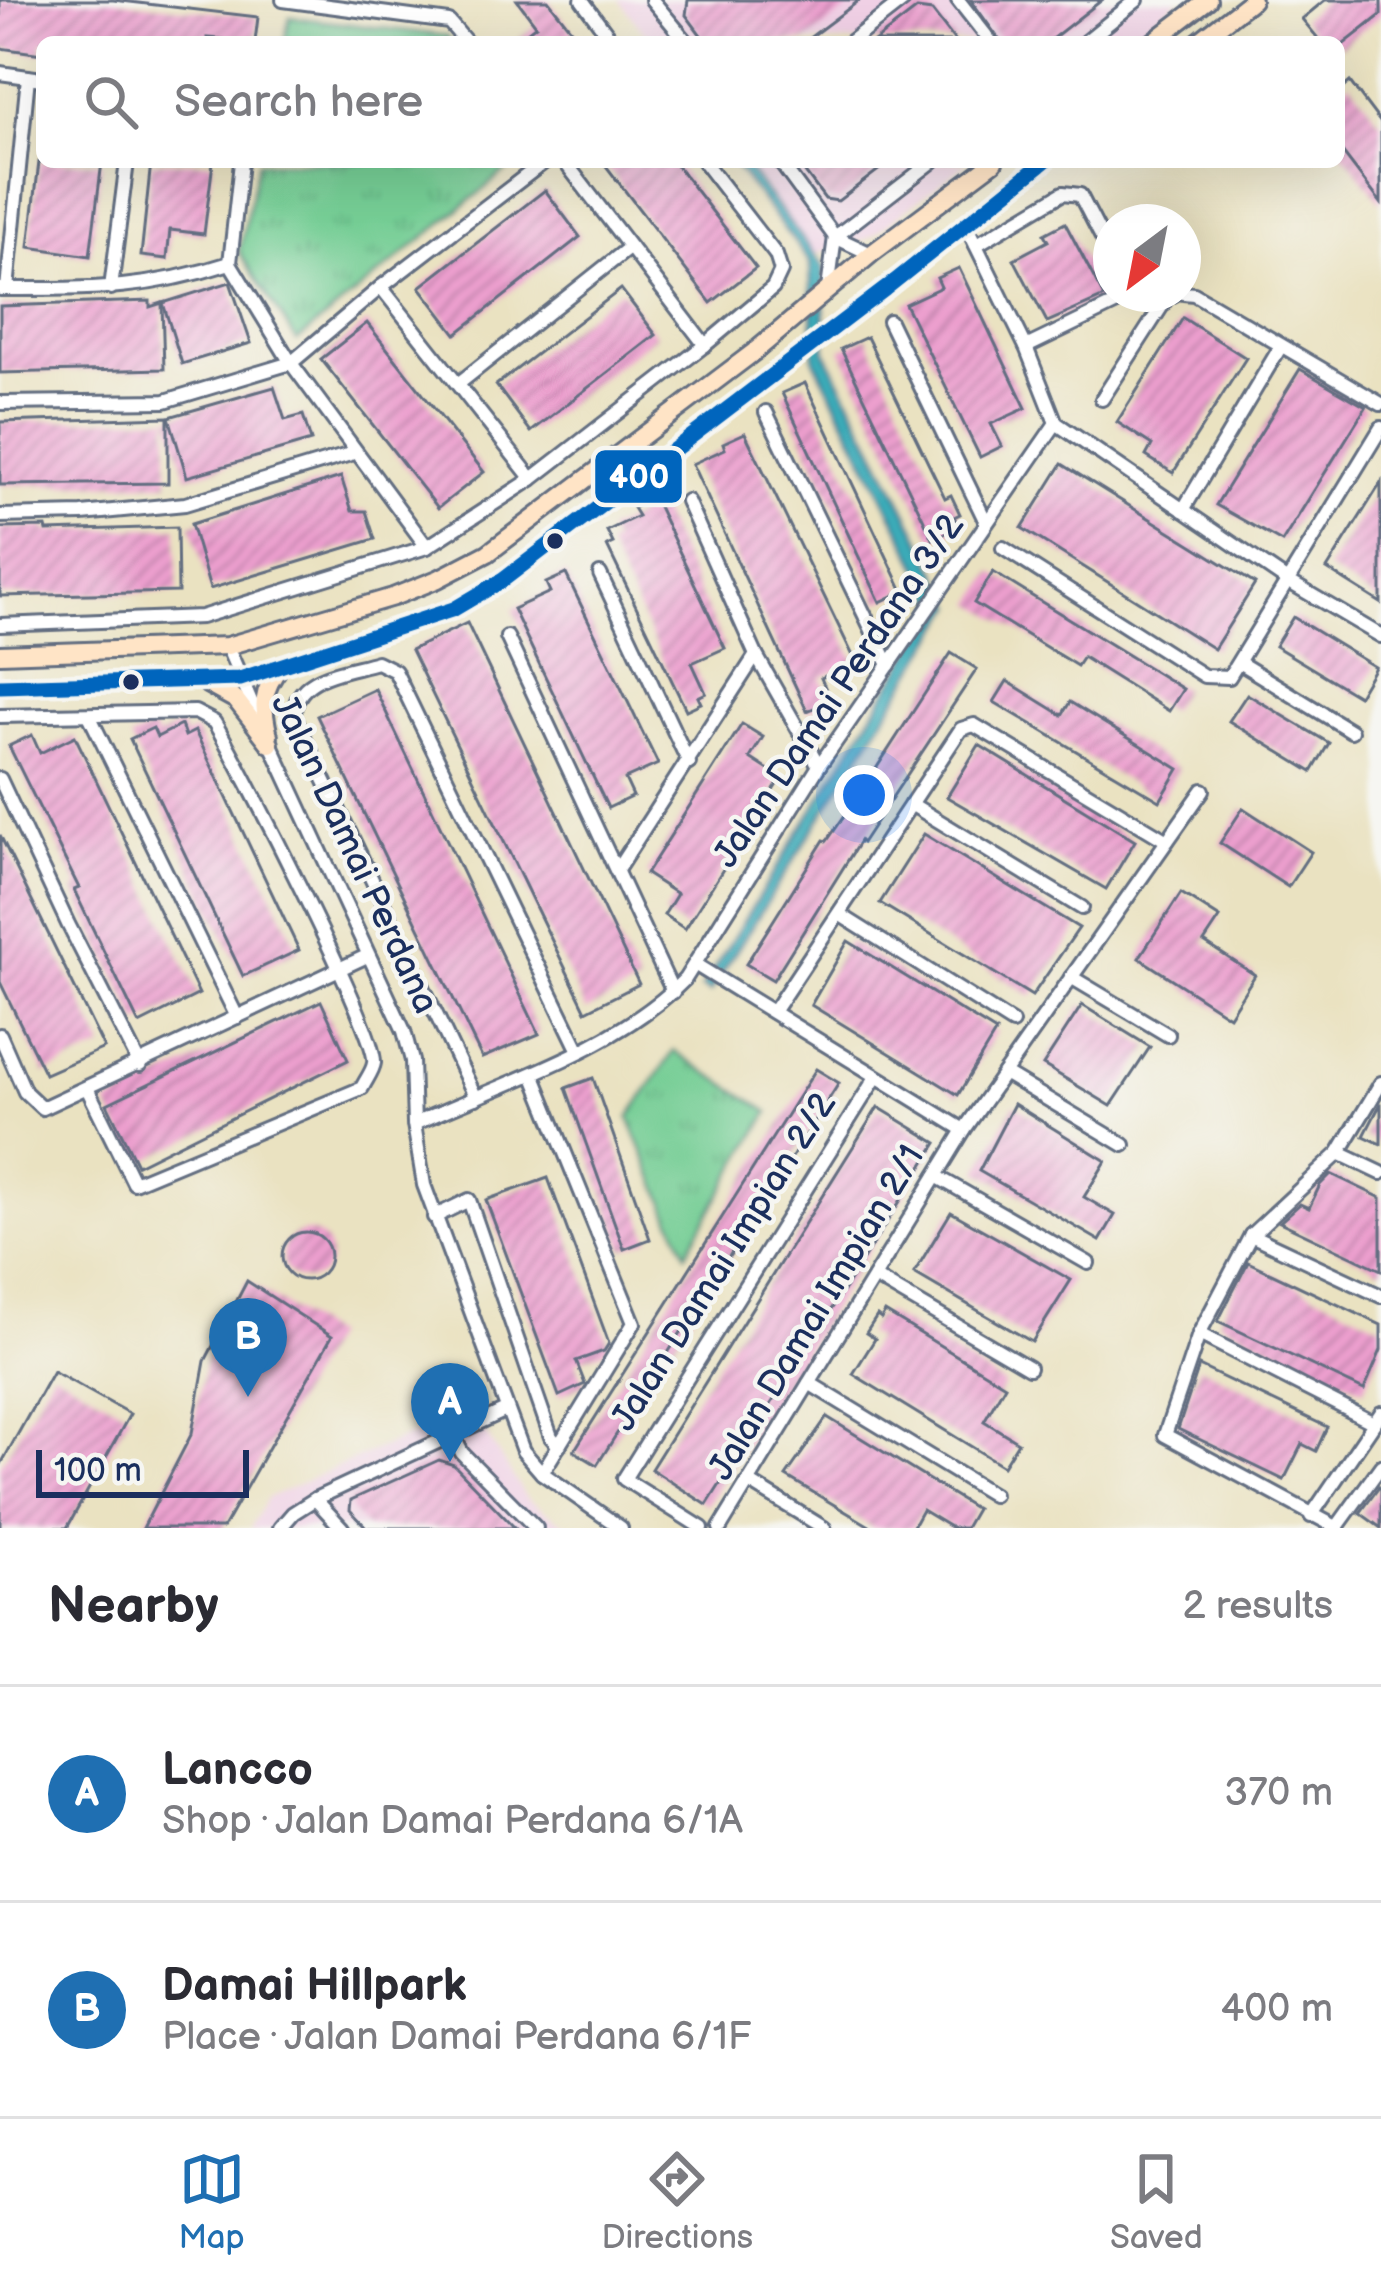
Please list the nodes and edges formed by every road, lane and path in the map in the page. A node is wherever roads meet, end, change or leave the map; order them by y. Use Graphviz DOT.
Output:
graph roads {
  1 [pos="283,0"];
  2 [pos="582,0"];
  3 [pos="904,0"];
  4 [pos="958,0"];
  5 [pos="1137,0"];
  6 [pos="1208,0"];
  7 [pos="1252,0"];
  8 [pos="660,3"];
  9 [pos="461,36"];
  10 [pos="609,36"];
  11 [pos="683,36"];
  12 [pos="858,36"];
  13 [pos="986,36"];
  14 [pos="1092,36"];
  15 [pos="1161,36"];
  16 [pos="1206,36"];
  17 [pos="0,73"];
  18 [pos="35,78"];
  19 [pos="127,168"];
  20 [pos="240,168"];
  21 [pos="536,168"];
  22 [pos="570,168"];
  23 [pos="709,168"];
  24 [pos="784,168"];
  25 [pos="924,168"];
  26 [pos="986,168"];
  27 [pos="1036,168"];
  28 [pos="1093,221"];
  29 [pos="966,224"];
  30 [pos="835,237"];
  31 [pos="976,245"];
  32 [pos="630,248"];
  33 [pos="872,254"];
  34 [pos="230,263"];
  35 [pos="381,287"];
  36 [pos="111,288"];
  37 [pos="3,289"];
  38 [pos="828,290"];
  39 [pos="1201,298"];
  40 [pos="1098,312"];
  41 [pos="1158,312"];
  42 [pos="890,321"];
  43 [pos="705,345"];
  44 [pos="1281,346"];
  45 [pos="1026,347"];
  46 [pos="291,363"];
  47 [pos="458,384"];
  48 [pos="1102,399"];
  49 [pos="0,403"];
  50 [pos="1381,404"];
  51 [pos="766,412"];
  52 [pos="1056,423"];
  53 [pos="1381,428"];
  54 [pos="354,453"];
  55 [pos="532,479"];
  56 [pos="687,501"];
  57 [pos="1183,510"];
  58 [pos="0,516"];
  59 [pos="986,522"];
  60 [pos="428,547"];
  61 [pos="1003,548"];
  62 [pos="600,574"];
  63 [pos="1286,580"];
  64 [pos="0,625"];
  65 [pos="1381,636"];
  66 [pos="507,637"];
  67 [pos="227,646"];
  68 [pos="0,654"];
  69 [pos="756,655"];
  70 [pos="1240,663"];
  71 [pos="889,665"];
  72 [pos="282,666"];
  73 [pos="240,679"];
  74 [pos="193,680"];
  75 [pos="0,686"];
  76 [pos="89,715"];
  77 [pos="0,716"];
  78 [pos="1351,731"];
  79 [pos="270,744"];
  80 [pos="689,763"];
  81 [pos="819,766"];
  82 [pos="0,779"];
  83 [pos="1202,790"];
  84 [pos="911,804"];
  85 [pos="1166,841"];
  86 [pos="617,870"];
  87 [pos="1082,908"];
  88 [pos="839,914"];
  89 [pos="367,956"];
  90 [pos="340,969"];
  91 [pos="702,969"];
  92 [pos="1071,977"];
  93 [pos="673,992"];
  94 [pos="773,1012"];
  95 [pos="237,1017"];
  96 [pos="1012,1023"];
  97 [pos="0,1035"];
  98 [pos="1168,1035"];
  99 [pos="579,1051"];
  100 [pos="140,1065"];
  101 [pos="1004,1073"];
  102 [pos="533,1074"];
  103 [pos="876,1077"];
  104 [pos="1381,1083"];
  105 [pos="87,1088"];
  106 [pos="476,1098"];
  107 [pos="414,1124"];
  108 [pos="964,1130"];
  109 [pos="1124,1145"];
  110 [pos="1339,1153"];
  111 [pos="1381,1173"];
  112 [pos="936,1176"];
  113 [pos="434,1217"];
  114 [pos="1251,1235"];
  115 [pos="1088,1263"];
  116 [pos="874,1276"];
  117 [pos="1381,1296"];
  118 [pos="1199,1334"];
  119 [pos="1029,1368"];
  120 [pos="809,1383"];
  121 [pos="506,1411"];
  122 [pos="1377,1418"];
  123 [pos="453,1435"];
  124 [pos="560,1446"];
  125 [pos="1381,1466"];
  126 [pos="542,1473"];
  127 [pos="749,1482"];
  128 [pos="993,1495"];
  129 [pos="315,1499"];
  130 [pos="1313,1517"];
  131 [pos="1335,1526"];
  132 [pos="280,1528"];
  133 [pos="343,1528"];
  134 [pos="536,1528"];
  135 [pos="621,1528"];
  136 [pos="702,1528"];
  137 [pos="721,1528"];
  138 [pos="824,1528"];
  1 -- 9 [label="street"];
  2 -- 10 [label="street"];
  3 -- 12 [label="street"];
  4 -- 13 [label="street"];
  5 -- 14 [label="street"];
  6 -- 15 [label="main road"];
  7 -- 16 [label="main road"];
  8 -- 11 [label="street"];
  17 -- 18 [label="street"];
  18 -- 37 [label="street"];
  19 -- 36 [label="street"];
  20 -- 34 [label="street"];
  21 -- 35 [label="street"];
  22 -- 32 [label="street"];
  23 -- 43 [label="street"];
  24 -- 30 [label="street"];
  25 -- 30 [label="street"];
  26 -- 33 [label="main road"];
  27 -- 29 [label="main road"];
  28 -- 31 [label="street"];
  29 -- 31 [label="street"];
  29 -- 72 [label="main road"];
  30 -- 33 [label="street"];
  30 -- 38 [label="street"];
  31 -- 45 [label="street"];
  32 -- 43 [label="street"];
  32 -- 47 [label="street"];
  33 -- 38 [label="main road"];
  34 -- 36 [label="street"];
  34 -- 46 [label="street"];
  35 -- 46 [label="street"];
  35 -- 47 [label="street"];
  36 -- 37 [label="street"];
  38 -- 67 [label="main road"];
  39 -- 44 [label="street"];
  40 -- 45 [label="street"];
  41 -- 48 [label="street"];
  42 -- 59 [label="street"];
  43 -- 55 [label="street"];
  44 -- 50 [label="street"];
  44 -- 57 [label="street"];
  45 -- 52 [label="street"];
  46 -- 49 [label="street"];
  46 -- 54 [label="street"];
  47 -- 55 [label="street"];
  51 -- 71 [label="street"];
  52 -- 57 [label="street"];
  52 -- 59 [label="street, Jalan Damai Perdana 3/2"];
  53 -- 63 [label="street"];
  54 -- 58 [label="street"];
  54 -- 60 [label="street"];
  55 -- 60 [label="street"];
  56 -- 69 [label="street"];
  57 -- 63 [label="street"];
  59 -- 71 [label="street, Jalan Damai Perdana 3/2"];
  60 -- 64 [label="street"];
  61 -- 70 [label="street"];
  62 -- 80 [label="street"];
  63 -- 65 [label="street"];
  63 -- 70 [label="street"];
  66 -- 86 [label="street"];
  67 -- 68 [label="main road"];
  67 -- 73 [label="street, Jalan Damai Perdana"];
  69 -- 80 [label="street"];
  69 -- 81 [label="street"];
  70 -- 78 [label="street"];
  71 -- 81 [label="street, Jalan Damai Perdana 3/2"];
  72 -- 73 [label="main road"];
  72 -- 79 [label="main road"];
  73 -- 74 [label="main road"];
  73 -- 79 [label="street, Jalan Damai Perdana"];
  74 -- 75 [label="main road"];
  74 -- 79 [label="main road"];
  76 -- 77 [label="street"];
  76 -- 90 [label="street"];
  76 -- 95 [label="street"];
  79 -- 89 [label="street, Jalan Damai Perdana"];
  80 -- 86 [label="street"];
  81 -- 91 [label="street, Jalan Damai Perdana 3/2"];
  82 -- 100 [label="street"];
  83 -- 85 [label="street, Jalan Damai Impian 2/1"];
  84 -- 85 [label="street"];
  84 -- 87 [label="street"];
  84 -- 88 [label="street"];
  85 -- 92 [label="street, Jalan Damai Impian 2/1"];
  86 -- 93 [label="street"];
  88 -- 94 [label="street"];
  88 -- 96 [label="street"];
  89 -- 90 [label="street"];
  89 -- 107 [label="street, Jalan Damai Perdana"];
  90 -- 95 [label="street"];
  90 -- 105 [label="street"];
  91 -- 93 [label="street, Jalan Damai Perdana 3/2"];
  91 -- 94 [label="street"];
  92 -- 98 [label="street"];
  92 -- 101 [label="street, Jalan Damai Impian 2/1"];
  93 -- 99 [label="street, Jalan Damai Perdana 3/2"];
  94 -- 103 [label="street"];
  95 -- 100 [label="street"];
  97 -- 105 [label="street"];
  99 -- 102 [label="street, Jalan Damai Perdana 3/2"];
  99 -- 106 [label="street"];
  100 -- 105 [label="street"];
  101 -- 108 [label="street, Jalan Damai Impian 2/1"];
  101 -- 109 [label="street"];
  102 -- 106 [label="street, Jalan Damai Perdana 3/2"];
  102 -- 124 [label="street"];
  103 -- 108 [label="street"];
  103 -- 136 [label="street, Jalan Damai Impian 2/2"];
  104 -- 110 [label="street"];
  106 -- 107 [label="street, Jalan Damai Perdana 3/2"];
  107 -- 113 [label="street, Jalan Damai Perdana"];
  108 -- 112 [label="street, Jalan Damai Impian 2/1"];
  110 -- 111 [label="street"];
  110 -- 114 [label="street"];
  112 -- 115 [label="street"];
  112 -- 116 [label="street, Jalan Damai Impian 2/1"];
  113 -- 121 [label="street, Jalan Damai Perdana"];
  113 -- 124 [label="street"];
  114 -- 117 [label="street"];
  114 -- 118 [label="street"];
  116 -- 119 [label="street"];
  116 -- 120 [label="street, Jalan Damai Impian 2/1"];
  118 -- 122 [label="street"];
  118 -- 130 [label="street"];
  120 -- 127 [label="street, Jalan Damai Impian 2/1"];
  120 -- 128 [label="street"];
  121 -- 123 [label="street"];
  121 -- 126 [label="street, Jalan Damai Perdana"];
  122 -- 130 [label="street"];
  123 -- 129 [label="street"];
  123 -- 134 [label="street"];
  124 -- 126 [label="street"];
  125 -- 131 [label="street"];
  126 -- 135 [label="street, Jalan Damai Perdana"];
  127 -- 137 [label="street, Jalan Damai Impian 2/1"];
  127 -- 138 [label="street"];
  129 -- 132 [label="street"];
  129 -- 133 [label="street"];
  130 -- 131 [label="street"];
}
